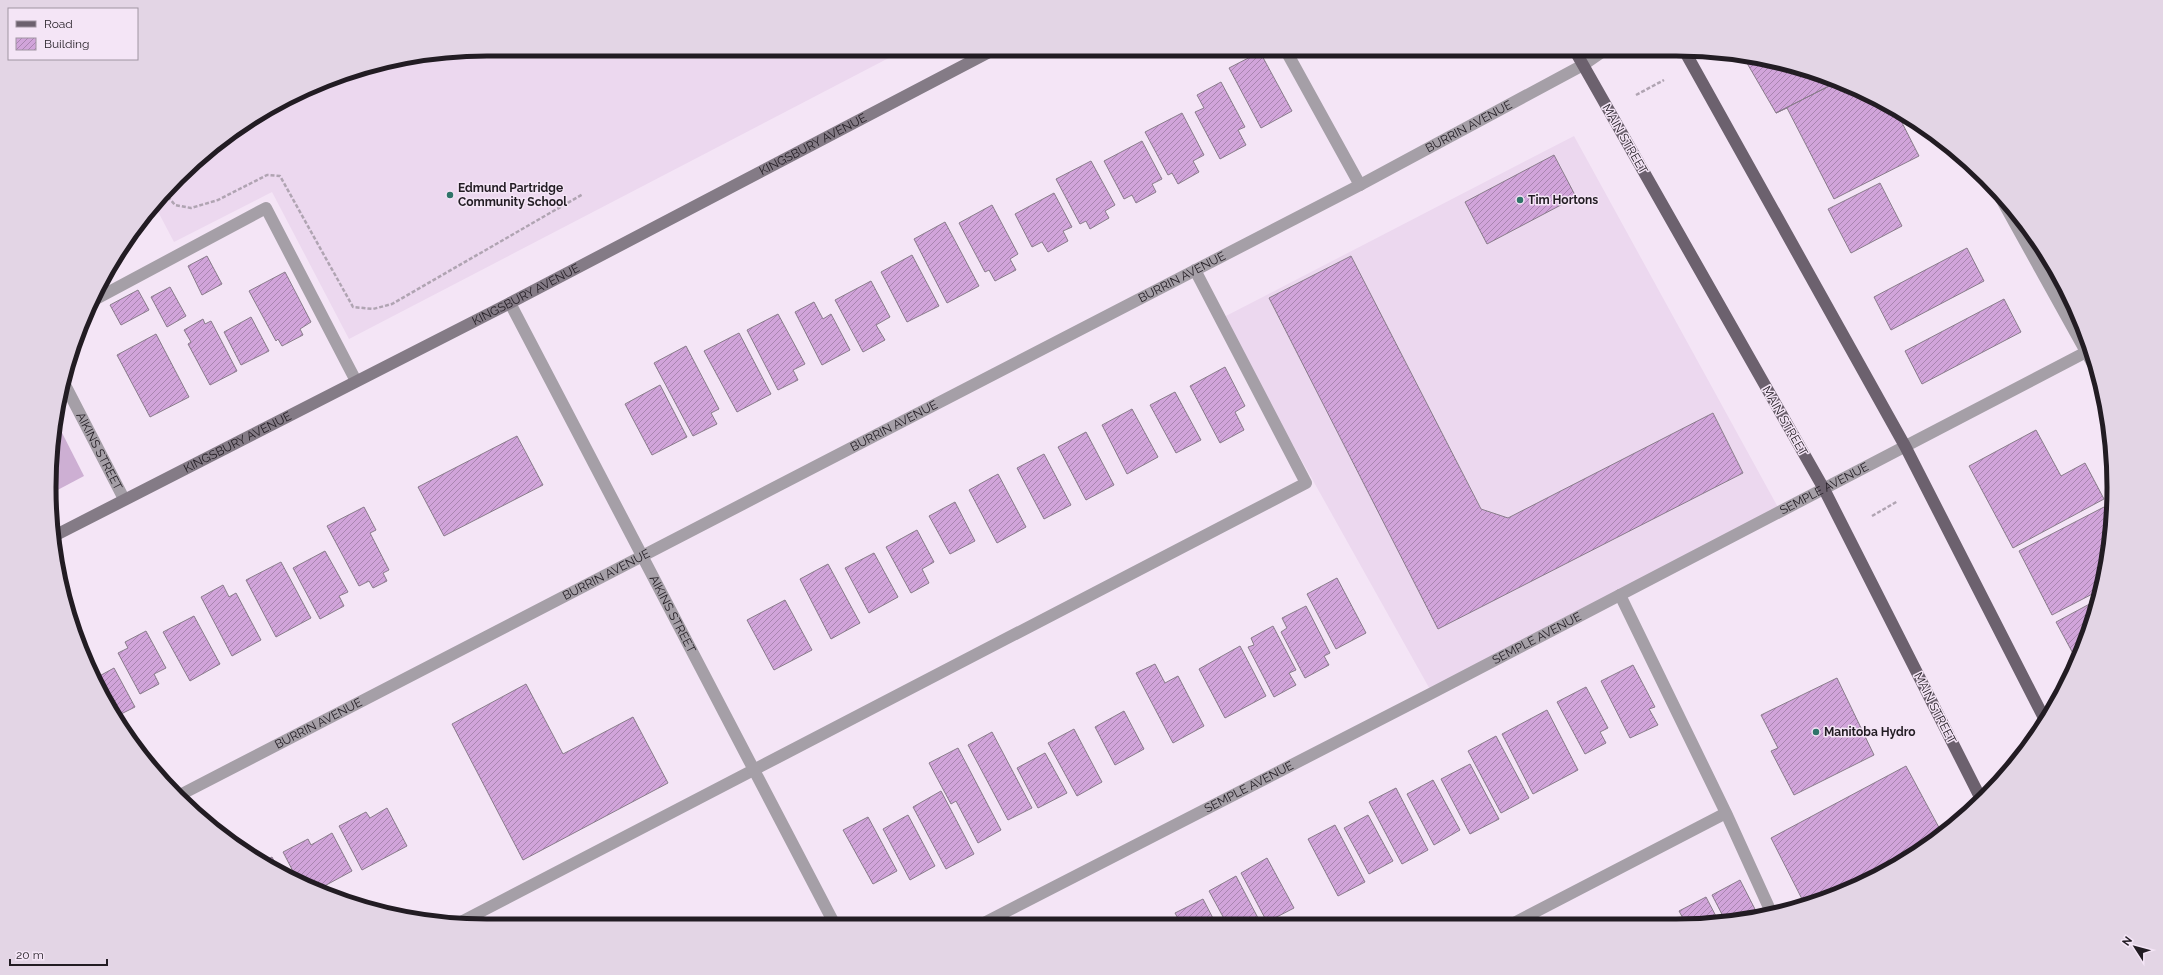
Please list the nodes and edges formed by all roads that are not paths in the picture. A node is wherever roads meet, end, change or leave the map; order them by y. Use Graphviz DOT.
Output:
graph roads {
  1 [pos="982,56"];
  2 [pos="1289,56"];
  3 [pos="1578,56"];
  4 [pos="1596,56"];
  5 [pos="1688,56"];
  6 [pos="1583,65"];
  7 [pos="1360,185"];
  8 [pos="2012,218"];
  9 [pos="1195,270"];
  10 [pos="100,297"];
  11 [pos="510,303"];
  12 [pos="2079,335"];
  13 [pos="2085,353"];
  14 [pos="356,381"];
  15 [pos="67,390"];
  16 [pos="1905,446"];
  17 [pos="1824,489"];
  18 [pos="124,499"];
  19 [pos="59,533"];
  20 [pos="643,555"];
  21 [pos="1620,595"];
  22 [pos="2042,714"];
  23 [pos="753,769"];
  24 [pos="183,794"];
  25 [pos="1979,795"];
  26 [pos="1726,812"];
  27 [pos="1769,909"];
  28 [pos="468,918"];
  29 [pos="831,919"];
  30 [pos="992,919"];
  31 [pos="1522,919"];
  1 -- 11 [label="street, KINGSBURY AVENUE"];
  2 -- 7 [label="street"];
  3 -- 6 [label="main road, MAIN STREET"];
  4 -- 6 [label="street, BURRIN AVENUE"];
  5 -- 16 [label="main road"];
  6 -- 7 [label="street, BURRIN AVENUE"];
  6 -- 17 [label="main road, MAIN STREET"];
  7 -- 9 [label="street, BURRIN AVENUE"];
  8 -- 12 [label="street"];
  9 -- 20 [label="street, BURRIN AVENUE"];
  9 -- 23 [label="street"];
  10 -- 14 [label="street"];
  11 -- 14 [label="street, KINGSBURY AVENUE"];
  11 -- 20 [label="street, AIKINS STREET"];
  13 -- 16 [label="street, SEMPLE AVENUE"];
  14 -- 18 [label="street, KINGSBURY AVENUE"];
  15 -- 18 [label="street, AIKINS STREET"];
  16 -- 17 [label="street, SEMPLE AVENUE"];
  16 -- 22 [label="main road"];
  17 -- 21 [label="street, SEMPLE AVENUE"];
  17 -- 25 [label="main road, MAIN STREET"];
  18 -- 19 [label="street, KINGSBURY AVENUE"];
  20 -- 23 [label="street, AIKINS STREET"];
  20 -- 24 [label="street, BURRIN AVENUE"];
  21 -- 26 [label="street"];
  21 -- 30 [label="street, SEMPLE AVENUE"];
  23 -- 28 [label="street"];
  23 -- 29 [label="street, AIKINS STREET"];
  26 -- 27 [label="street"];
  26 -- 31 [label="street"];
}
